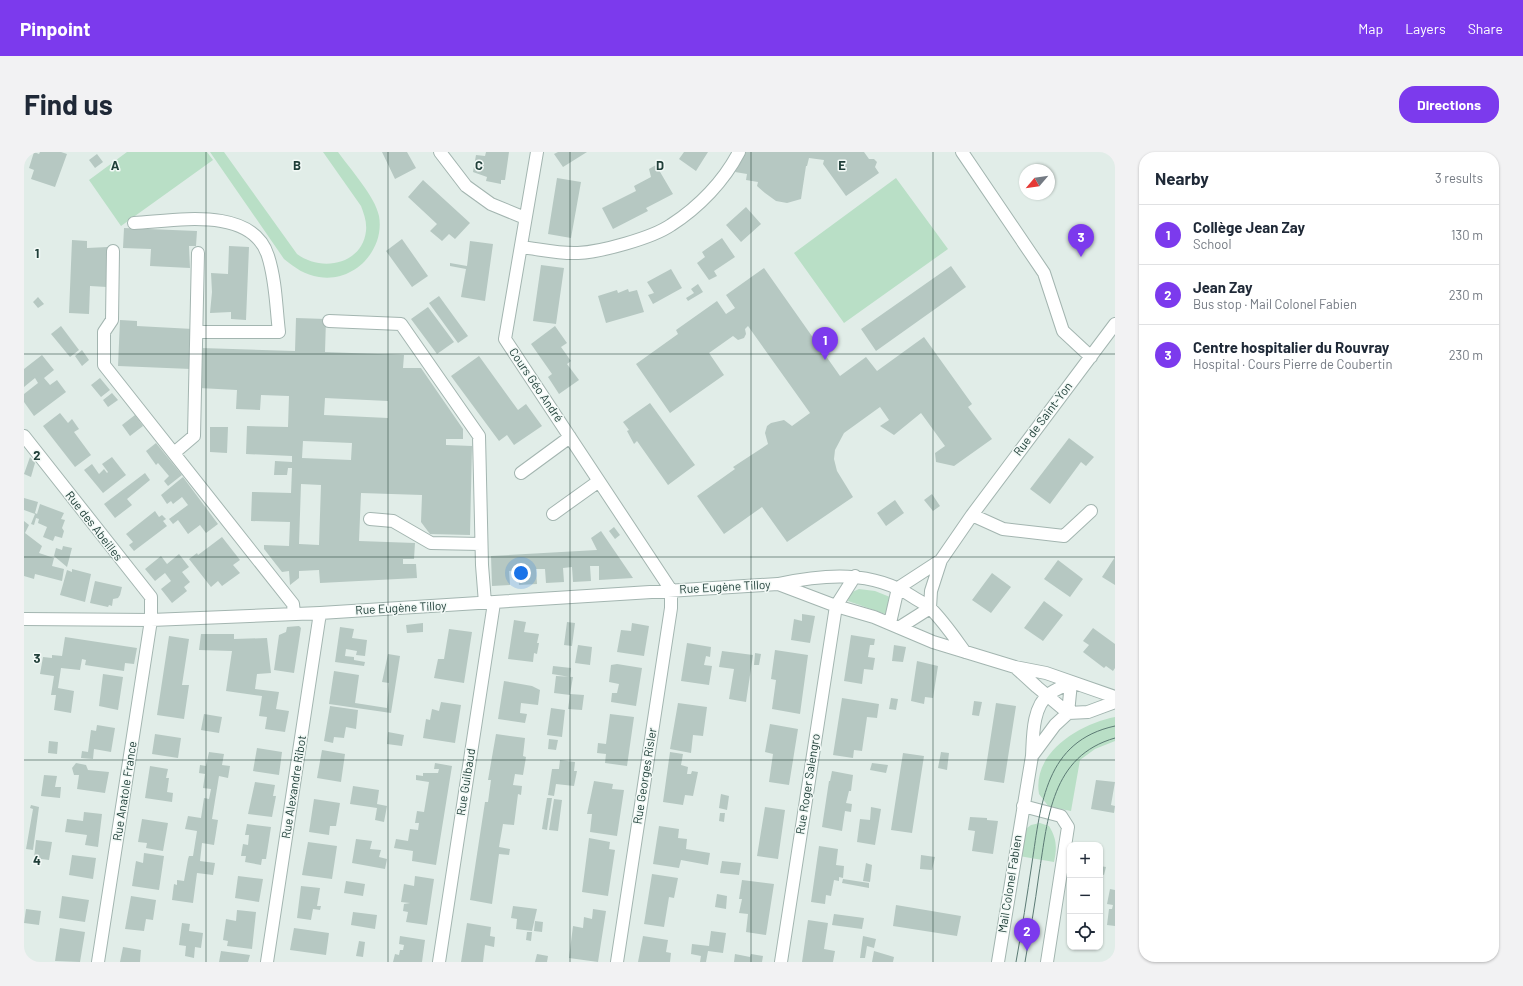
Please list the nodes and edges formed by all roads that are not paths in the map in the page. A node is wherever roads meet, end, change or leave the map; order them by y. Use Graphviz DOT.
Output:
graph roads {
  1 [pos="440,152"];
  2 [pos="537,152"];
  3 [pos="739,152"];
  4 [pos="962,152"];
  5 [pos="525,218"];
  6 [pos="134,223"];
  7 [pos="520,247"];
  8 [pos="113,251"];
  9 [pos="198,253"];
  10 [pos="329,322"];
  11 [pos="1115,324"];
  12 [pos="197,332"];
  13 [pos="1091,357"];
  14 [pos="24,436"];
  15 [pos="570,437"];
  16 [pos="174,454"];
  17 [pos="521,473"];
  18 [pos="599,481"];
  19 [pos="1091,511"];
  20 [pos="553,514"];
  21 [pos="972,515"];
  22 [pos="370,519"];
  23 [pos="481,544"];
  24 [pos="941,560"];
  25 [pos="855,576"];
  26 [pos="778,584"];
  27 [pos="898,588"];
  28 [pos="671,590"];
  29 [pos="489,603"];
  30 [pos="836,606"];
  31 [pos="930,608"];
  32 [pos="320,613"];
  33 [pos="294,614"];
  34 [pos="24,619"];
  35 [pos="151,620"];
  36 [pos="895,625"];
  37 [pos="965,652"];
  38 [pos="1016,667"];
  39 [pos="1070,682"];
  40 [pos="1047,695"];
  41 [pos="1115,697"];
  42 [pos="1115,702"];
  43 [pos="1068,712"];
  44 [pos="1032,756"];
  45 [pos="1023,806"];
  46 [pos="98,962"];
  47 [pos="267,962"];
  48 [pos="439,962"];
  49 [pos="617,962"];
  50 [pos="781,962"];
  51 [pos="998,962"];
  52 [pos="1047,962"];
  1 -- 5 [label="street"];
  2 -- 5 [label="street, Cours Géo André"];
  3 -- 7 [label="street"];
  4 -- 13 [label="street"];
  5 -- 7 [label="street, Cours Géo André"];
  6 -- 12 [label="street"];
  7 -- 15 [label="street, Cours Géo André"];
  8 -- 16 [label="street"];
  9 -- 12 [label="street"];
  10 -- 23 [label="street, Rue Guilbaud"];
  11 -- 13 [label="street, Rue de Saint-Yon"];
  12 -- 16 [label="street"];
  13 -- 21 [label="street, Rue de Saint-Yon"];
  14 -- 35 [label="street, Rue des Abeilles"];
  15 -- 17 [label="street"];
  15 -- 18 [label="street, Cours Géo André"];
  16 -- 33 [label="street"];
  18 -- 20 [label="street"];
  18 -- 28 [label="street, Cours Géo André"];
  19 -- 21 [label="street"];
  21 -- 24 [label="street, Rue de Saint-Yon"];
  22 -- 23 [label="street"];
  23 -- 29 [label="street, Rue Guilbaud"];
  24 -- 27 [label="street, Rue de Saint-Yon"];
  24 -- 31 [label="street, Rue de Saint-Yon"];
  25 -- 26 [label="street, Rue Eugène Tilloy"];
  25 -- 27 [label="street, Rue Eugène Tilloy"];
  25 -- 30 [label="street"];
  26 -- 28 [label="street, Rue Eugène Tilloy"];
  26 -- 30 [label="street, Rue Eugène Tilloy"];
  27 -- 31 [label="street, Rue Eugène Tilloy"];
  27 -- 36 [label="street"];
  28 -- 29 [label="street, Rue Eugène Tilloy"];
  28 -- 49 [label="street, Rue Georges Risler"];
  29 -- 32 [label="street, Rue Eugène Tilloy"];
  29 -- 48 [label="street, Rue Guilbaud"];
  30 -- 36 [label="street, Rue Eugène Tilloy"];
  30 -- 50 [label="street, Rue Roger Salengro"];
  31 -- 36 [label="street"];
  31 -- 37 [label="street, Rue Eugène Tilloy"];
  32 -- 33 [label="street, Rue Eugène Tilloy"];
  32 -- 47 [label="street, Rue Alexandre Ribot"];
  33 -- 35 [label="street, Rue Eugène Tilloy"];
  34 -- 35 [label="street, Rue Eugène Tilloy"];
  35 -- 46 [label="street, Rue Anatole France"];
  36 -- 37 [label="street, Rue Eugène Tilloy"];
  37 -- 38 [label="street, Rue Eugène Tilloy"];
  38 -- 39 [label="street, Rue Eugène Tilloy"];
  38 -- 40 [label="street, Rue Eugène Tilloy"];
  39 -- 40 [label="street"];
  39 -- 41 [label="street, Rue Eugène Tilloy"];
  39 -- 43 [label="street"];
  40 -- 43 [label="street, Rue Eugène Tilloy"];
  40 -- 44 [label="street, Mail Colonel Fabien"];
  42 -- 43 [label="street"];
  43 -- 44 [label="street, Mail Colonel Fabien"];
  44 -- 45 [label="street, Mail Colonel Fabien"];
  45 -- 51 [label="street, Mail Colonel Fabien"];
  45 -- 52 [label="street"];
}
